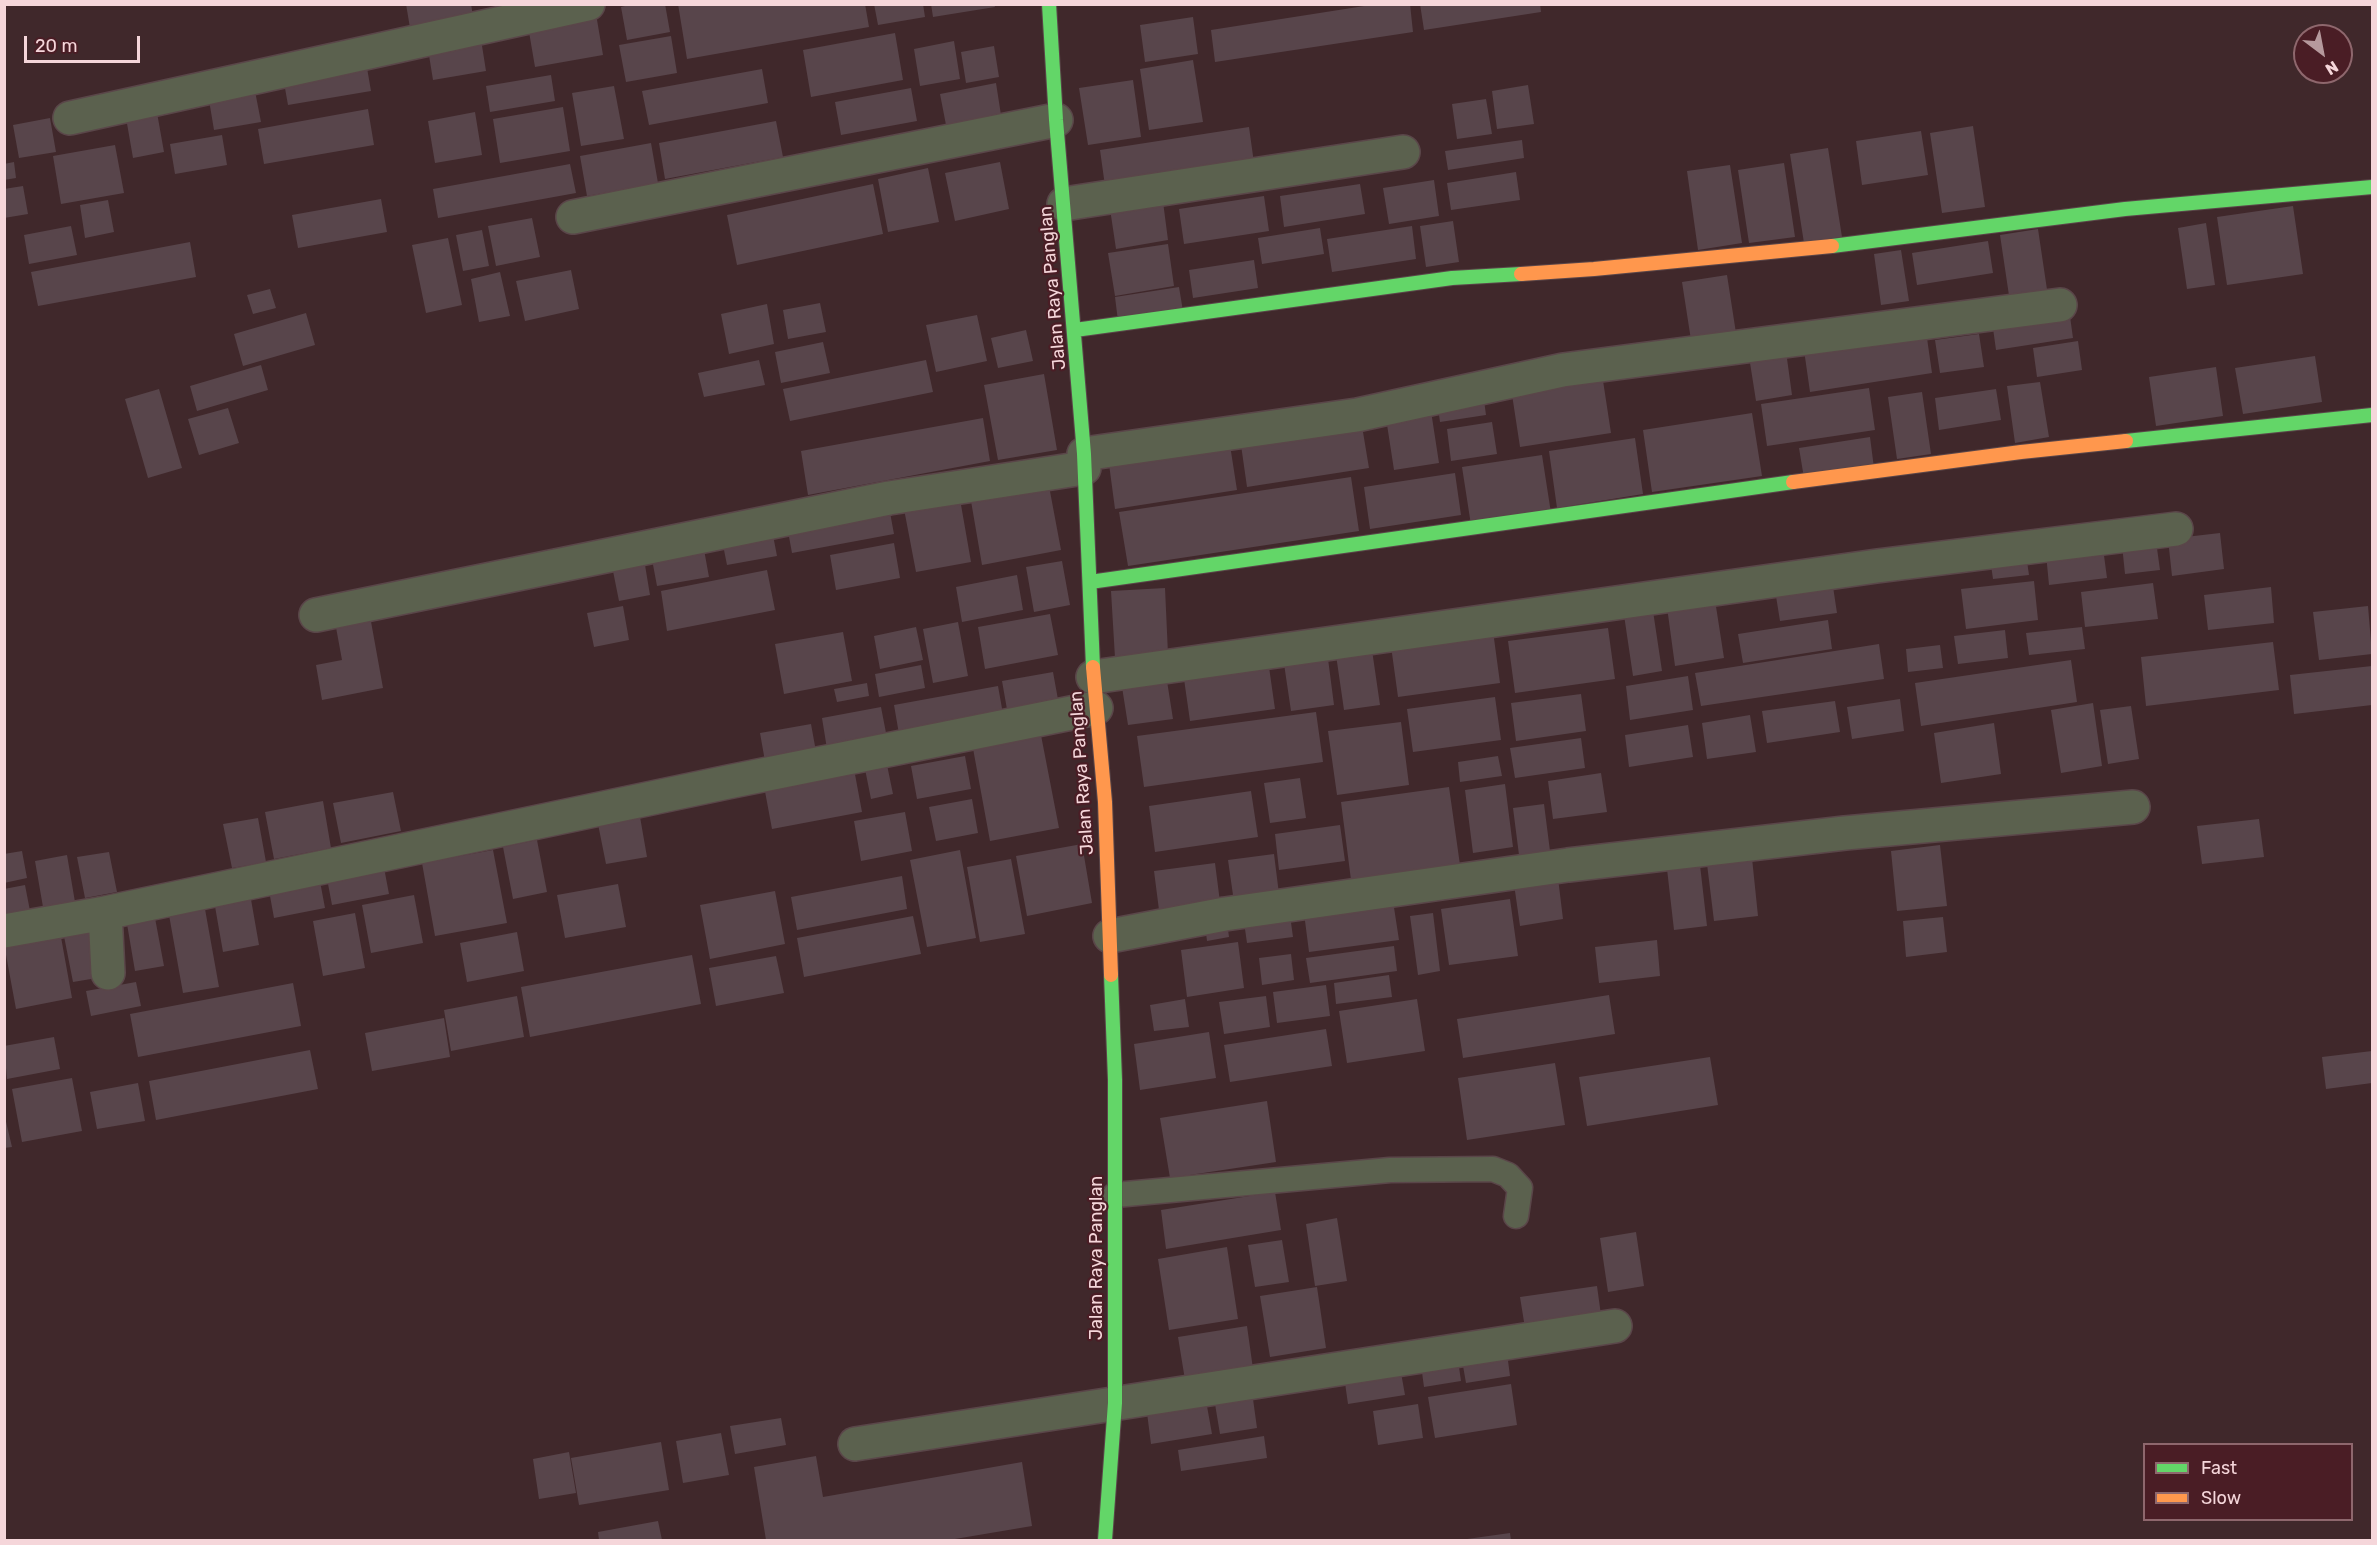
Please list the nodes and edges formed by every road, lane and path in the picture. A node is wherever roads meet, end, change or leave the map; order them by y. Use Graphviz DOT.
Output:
graph roads {
  1 [pos="588,4"];
  2 [pos="1049,4"];
  3 [pos="70,118"];
  4 [pos="1056,120"];
  5 [pos="1403,152"];
  6 [pos="2373,187"];
  7 [pos="1064,204"];
  8 [pos="573,217"];
  9 [pos="2060,305"];
  10 [pos="1076,330"];
  11 [pos="2373,415"];
  12 [pos="1084,461"];
  13 [pos="2176,529"];
  14 [pos="1090,582"];
  15 [pos="316,615"];
  16 [pos="1094,692"];
  17 [pos="2133,807"];
  18 [pos="105,913"];
  19 [pos="4,931"];
  20 [pos="1110,936"];
  21 [pos="108,973"];
  22 [pos="1115,1195"];
  23 [pos="1516,1216"];
  24 [pos="1615,1326"];
  25 [pos="1115,1403"];
  26 [pos="855,1444"];
  27 [pos="1105,1540"];
  1 -- 3 [label="street"];
  2 -- 4 [label="street, Jalan Raya Panglan"];
  4 -- 7 [label="street, Jalan Raya Panglan"];
  4 -- 8 [label="street"];
  5 -- 7 [label="street"];
  6 -- 10 [label="street"];
  7 -- 10 [label="street, Jalan Raya Panglan"];
  9 -- 12 [label="street"];
  10 -- 12 [label="street, Jalan Raya Panglan"];
  11 -- 14 [label="street"];
  12 -- 14 [label="street, Jalan Raya Panglan"];
  12 -- 15 [label="street"];
  13 -- 16 [label="street"];
  14 -- 16 [label="street, Jalan Raya Panglan"];
  16 -- 18 [label="street"];
  16 -- 20 [label="street, Jalan Raya Panglan"];
  17 -- 20 [label="street"];
  18 -- 19 [label="street"];
  18 -- 21 [label="street"];
  20 -- 22 [label="street, Jalan Raya Panglan"];
  22 -- 23 [label="lane"];
  22 -- 25 [label="street, Jalan Raya Panglan"];
  24 -- 25 [label="street"];
  25 -- 26 [label="street"];
  25 -- 27 [label="street, Jalan Raya Panglan"];
}
